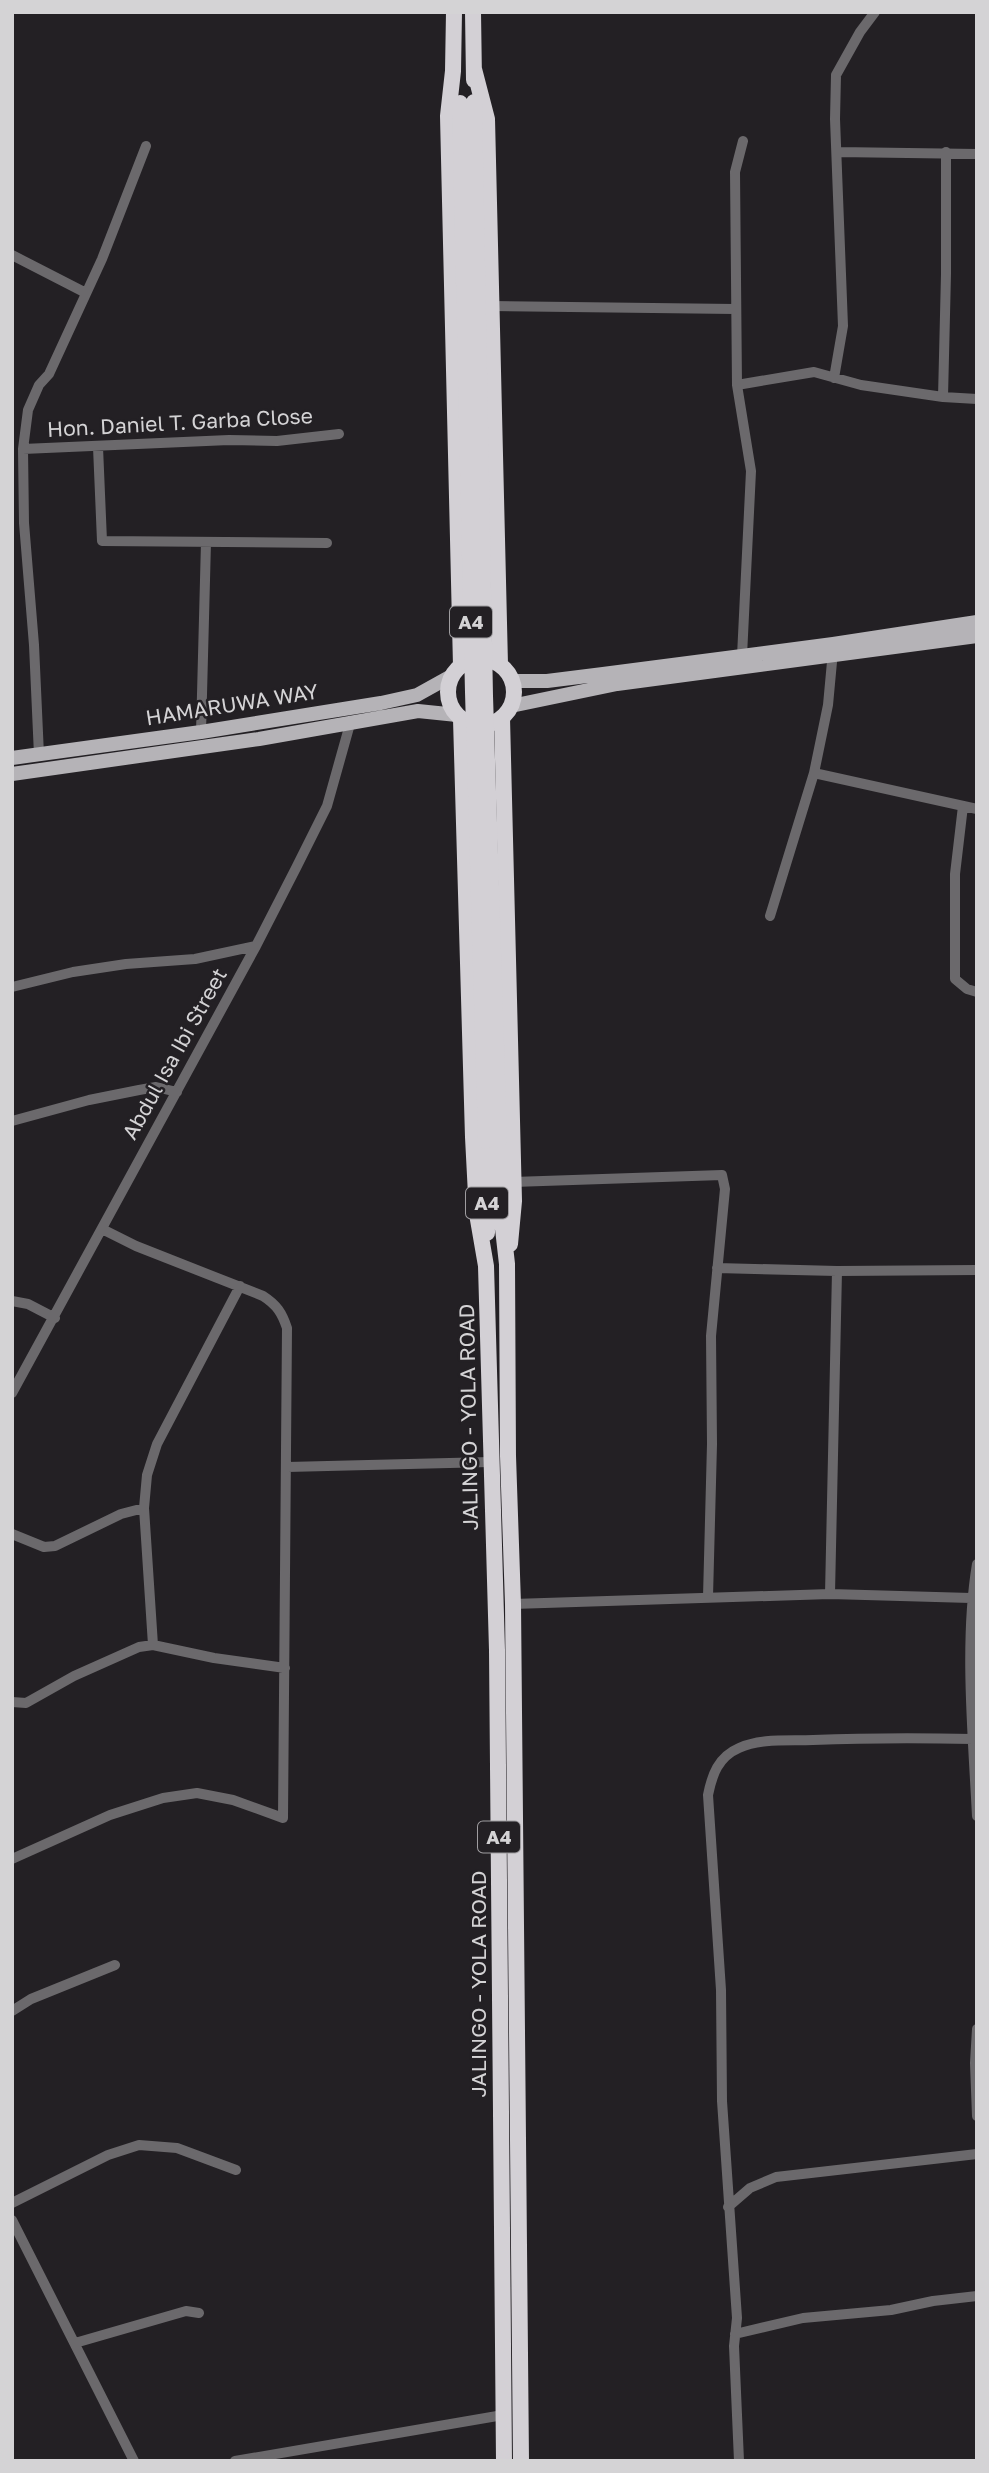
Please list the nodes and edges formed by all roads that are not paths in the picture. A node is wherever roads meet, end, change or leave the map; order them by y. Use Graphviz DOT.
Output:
graph roads {
  1 [pos="454,12"];
  2 [pos="472,12"];
  3 [pos="875,12"];
  4 [pos="474,69"];
  5 [pos="453,71"];
  6 [pos="467,103"];
  7 [pos="743,141"];
  8 [pos="146,146"];
  9 [pos="838,152"];
  10 [pos="946,152"];
  11 [pos="977,154"];
  12 [pos="12,255"];
  13 [pos="86,293"];
  14 [pos="491,306"];
  15 [pos="735,309"];
  16 [pos="834,378"];
  17 [pos="737,385"];
  18 [pos="943,397"];
  19 [pos="977,399"];
  20 [pos="339,434"];
  21 [pos="98,447"];
  22 [pos="23,449"];
  23 [pos="205,542"];
  24 [pos="327,543"];
  25 [pos="977,622"];
  26 [pos="977,636"];
  27 [pos="833,651"];
  28 [pos="742,656"];
  29 [pos="500,665"];
  30 [pos="457,670"];
  31 [pos="513,681"];
  32 [pos="506,712"];
  33 [pos="459,717"];
  34 [pos="350,724"];
  35 [pos="201,732"];
  36 [pos="39,755"];
  37 [pos="12,758"];
  38 [pos="814,773"];
  39 [pos="12,774"];
  40 [pos="963,806"];
  41 [pos="977,809"];
  42 [pos="770,916"];
  43 [pos="256,946"];
  44 [pos="12,987"];
  45 [pos="977,992"];
  46 [pos="177,1092"];
  47 [pos="12,1121"];
  48 [pos="493,1140"];
  49 [pos="513,1182"];
  50 [pos="102,1229"];
  51 [pos="507,1264"];
  52 [pos="486,1266"];
  53 [pos="717,1268"];
  54 [pos="977,1270"];
  55 [pos="837,1271"];
  56 [pos="240,1286"];
  57 [pos="12,1301"];
  58 [pos="55,1318"];
  59 [pos="12,1393"];
  60 [pos="490,1462"];
  61 [pos="287,1467"];
  62 [pos="145,1508"];
  63 [pos="12,1534"];
  64 [pos="977,1564"];
  65 [pos="830,1594"];
  66 [pos="708,1597"];
  67 [pos="971,1598"];
  68 [pos="513,1604"];
  69 [pos="153,1645"];
  70 [pos="974,1661"];
  71 [pos="285,1668"];
  72 [pos="12,1702"];
  73 [pos="973,1739"];
  74 [pos="977,1816"];
  75 [pos="12,1859"];
  76 [pos="115,1965"];
  77 [pos="12,2011"];
  78 [pos="977,2029"];
  79 [pos="977,2116"];
  80 [pos="977,2154"];
  81 [pos="236,2170"];
  82 [pos="12,2203"];
  83 [pos="728,2207"];
  84 [pos="12,2220"];
  85 [pos="977,2296"];
  86 [pos="199,2313"];
  87 [pos="735,2334"];
  88 [pos="75,2343"];
  89 [pos="503,2416"];
  90 [pos="134,2461"];
  91 [pos="235,2461"];
  92 [pos="504,2461"];
  93 [pos="521,2461"];
  94 [pos="739,2461"];
  1 -- 5 [label="highway, A4"];
  2 -- 4 [label="highway, A4"];
  3 -- 9 [label="street"];
  4 -- 6 [label="highway, A4"];
  4 -- 14 [label="highway, A4"];
  5 -- 6 [label="highway, A4"];
  5 -- 30 [label="highway, A4"];
  6 -- 48 [label="highway, A4, bridge"];
  7 -- 15 [label="street"];
  8 -- 13 [label="street"];
  9 -- 10 [label="street"];
  9 -- 16 [label="street"];
  10 -- 11 [label="street"];
  10 -- 18 [label="street"];
  12 -- 13 [label="street"];
  13 -- 22 [label="street"];
  14 -- 15 [label="street"];
  14 -- 29 [label="highway, A4"];
  15 -- 17 [label="street"];
  16 -- 17 [label="street"];
  16 -- 18 [label="street"];
  17 -- 28 [label="street"];
  18 -- 19 [label="street"];
  20 -- 21 [label="street, Hon. Daniel T. Garba Close"];
  21 -- 22 [label="street, Hon. Daniel T. Garba Close"];
  21 -- 23 [label="street"];
  22 -- 36 [label="street"];
  23 -- 24 [label="street"];
  23 -- 35 [label="street"];
  25 -- 27 [label="main road"];
  26 -- 27 [label="main road"];
  27 -- 28 [label="main road"];
  27 -- 32 [label="main road"];
  27 -- 38 [label="street"];
  28 -- 31 [label="main road"];
  29 -- 30 [label="highway, A4"];
  29 -- 31 [label="highway, A4"];
  30 -- 33 [label="highway, A4"];
  30 -- 35 [label="main road, HAMARUWA WAY"];
  31 -- 32 [label="highway, A4"];
  32 -- 33 [label="highway"];
  32 -- 49 [label="highway, A4"];
  33 -- 34 [label="main road"];
  33 -- 52 [label="highway, JALINGO - YOLA ROAD / A4"];
  34 -- 39 [label="main road"];
  34 -- 43 [label="street, Abdul Isa Ibi Street"];
  35 -- 36 [label="main road, HAMARUWA WAY"];
  36 -- 37 [label="main road, HAMARUWA WAY"];
  38 -- 40 [label="street"];
  38 -- 42 [label="street"];
  40 -- 41 [label="street"];
  40 -- 45 [label="street"];
  43 -- 44 [label="street"];
  43 -- 46 [label="street, Abdul Isa Ibi Street"];
  46 -- 47 [label="street"];
  46 -- 50 [label="street, Abdul Isa Ibi Street"];
  48 -- 51 [label="highway, A4"];
  48 -- 52 [label="highway, A4"];
  49 -- 51 [label="highway, A4"];
  49 -- 53 [label="street"];
  50 -- 56 [label="street"];
  50 -- 58 [label="street, Abdul Isa Ibi Street"];
  51 -- 68 [label="highway, A4"];
  52 -- 60 [label="highway, JALINGO - YOLA ROAD / A4"];
  53 -- 55 [label="street"];
  53 -- 66 [label="street"];
  54 -- 55 [label="street"];
  55 -- 65 [label="street"];
  56 -- 61 [label="street"];
  56 -- 62 [label="street"];
  57 -- 58 [label="street"];
  58 -- 59 [label="street, Abdul Isa Ibi Street"];
  60 -- 61 [label="street"];
  60 -- 89 [label="highway, JALINGO - YOLA ROAD / A4"];
  61 -- 71 [label="street"];
  62 -- 63 [label="street"];
  62 -- 69 [label="street"];
  64 -- 67 [label="street"];
  65 -- 66 [label="street"];
  65 -- 67 [label="street"];
  66 -- 68 [label="street"];
  67 -- 70 [label="street"];
  68 -- 93 [label="highway, A4"];
  69 -- 71 [label="street"];
  69 -- 72 [label="street"];
  70 -- 73 [label="street"];
  71 -- 75 [label="street"];
  73 -- 74 [label="street"];
  73 -- 83 [label="street"];
  76 -- 77 [label="street"];
  78 -- 79 [label="street"];
  80 -- 83 [label="street"];
  81 -- 82 [label="street"];
  83 -- 87 [label="street"];
  84 -- 88 [label="street"];
  85 -- 87 [label="street"];
  86 -- 88 [label="street"];
  87 -- 94 [label="street"];
  88 -- 90 [label="street"];
  89 -- 91 [label="street"];
  89 -- 92 [label="highway, JALINGO - YOLA ROAD / A4"];
}
